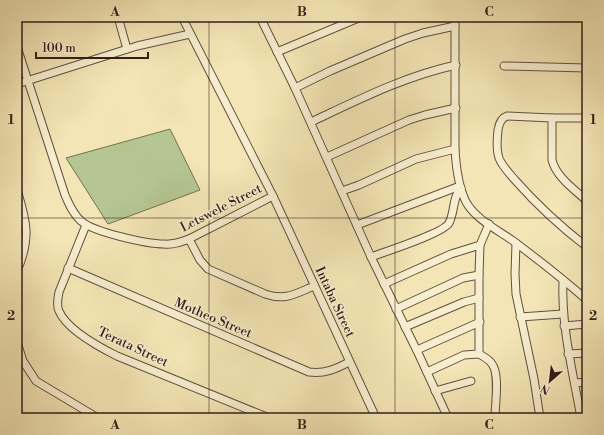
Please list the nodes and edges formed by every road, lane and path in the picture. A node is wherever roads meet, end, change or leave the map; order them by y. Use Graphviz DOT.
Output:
graph roads {
  1 [pos="118,17"];
  2 [pos="182,17"];
  3 [pos="361,17"];
  4 [pos="456,17"];
  5 [pos="263,18"];
  6 [pos="456,26"];
  7 [pos="190,34"];
  8 [pos="17,48"];
  9 [pos="127,49"];
  10 [pos="278,52"];
  11 [pos="456,65"];
  12 [pos="504,66"];
  13 [pos="587,68"];
  14 [pos="28,80"];
  15 [pos="17,84"];
  16 [pos="295,88"];
  17 [pos="456,108"];
  18 [pos="552,118"];
  19 [pos="587,118"];
  20 [pos="311,122"];
  21 [pos="455,149"];
  22 [pos="327,157"];
  23 [pos="461,187"];
  24 [pos="17,190"];
  25 [pos="342,191"];
  26 [pos="273,196"];
  27 [pos="587,201"];
  28 [pos="489,224"];
  29 [pos="86,225"];
  30 [pos="358,225"];
  31 [pos="189,239"];
  32 [pos="516,243"];
  33 [pos="480,245"];
  34 [pos="587,247"];
  35 [pos="371,257"];
  36 [pos="68,268"];
  37 [pos="17,271"];
  38 [pos="479,275"];
  39 [pos="563,280"];
  40 [pos="384,284"];
  41 [pos="314,286"];
  42 [pos="479,298"];
  43 [pos="587,300"];
  44 [pos="396,309"];
  45 [pos="563,314"];
  46 [pos="520,317"];
  47 [pos="480,322"];
  48 [pos="587,324"];
  49 [pos="564,326"];
  50 [pos="405,327"];
  51 [pos="17,342"];
  52 [pos="417,350"];
  53 [pos="587,353"];
  54 [pos="479,354"];
  55 [pos="568,354"];
  56 [pos="349,362"];
  57 [pos="427,372"];
  58 [pos="471,381"];
  59 [pos="587,382"];
  60 [pos="575,383"];
  61 [pos="435,391"];
  62 [pos="583,413"];
  63 [pos="98,418"];
  64 [pos="269,418"];
  65 [pos="376,418"];
  66 [pos="448,418"];
  67 [pos="495,418"];
  68 [pos="540,418"];
  1 -- 9 [label="street"];
  2 -- 7 [label="street, Letswele Street"];
  3 -- 10 [label="street"];
  4 -- 6 [label="street"];
  5 -- 10 [label="street"];
  6 -- 11 [label="street"];
  6 -- 16 [label="street"];
  7 -- 9 [label="street"];
  7 -- 26 [label="street, Letswele Street"];
  8 -- 14 [label="street, Letswele Street"];
  9 -- 14 [label="street"];
  10 -- 16 [label="street"];
  11 -- 17 [label="street"];
  11 -- 20 [label="street"];
  12 -- 13 [label="street"];
  14 -- 15 [label="street"];
  14 -- 29 [label="street, Letswele Street"];
  16 -- 20 [label="street"];
  17 -- 21 [label="street"];
  17 -- 22 [label="street"];
  18 -- 19 [label="street"];
  18 -- 27 [label="street"];
  18 -- 34 [label="street"];
  20 -- 22 [label="street"];
  21 -- 23 [label="street"];
  21 -- 25 [label="street"];
  22 -- 25 [label="street"];
  23 -- 28 [label="street"];
  23 -- 30 [label="street"];
  23 -- 35 [label="street"];
  24 -- 37 [label="street"];
  25 -- 30 [label="street"];
  26 -- 31 [label="street, Letswele Street"];
  26 -- 41 [label="street, Intaba Street"];
  28 -- 32 [label="street"];
  28 -- 33 [label="street"];
  29 -- 31 [label="street, Letswele Street"];
  29 -- 36 [label="street, Terata Street"];
  30 -- 35 [label="street"];
  31 -- 41 [label="street"];
  32 -- 39 [label="street"];
  32 -- 46 [label="street"];
  33 -- 38 [label="street"];
  33 -- 40 [label="street"];
  35 -- 40 [label="street"];
  36 -- 56 [label="street, Motheo Street"];
  36 -- 64 [label="street, Terata Street"];
  38 -- 42 [label="street"];
  38 -- 44 [label="street"];
  39 -- 43 [label="street"];
  39 -- 45 [label="street"];
  40 -- 44 [label="street"];
  41 -- 56 [label="street, Intaba Street"];
  42 -- 47 [label="street"];
  42 -- 50 [label="street"];
  44 -- 50 [label="street"];
  45 -- 46 [label="street"];
  45 -- 49 [label="street"];
  46 -- 68 [label="street"];
  47 -- 52 [label="street"];
  47 -- 54 [label="street"];
  48 -- 49 [label="street"];
  49 -- 55 [label="street"];
  50 -- 52 [label="street"];
  51 -- 63 [label="street"];
  52 -- 57 [label="street"];
  53 -- 55 [label="street"];
  54 -- 57 [label="street"];
  54 -- 67 [label="street"];
  55 -- 60 [label="street"];
  56 -- 65 [label="street, Intaba Street"];
  57 -- 61 [label="street"];
  58 -- 61 [label="street"];
  59 -- 60 [label="street"];
  60 -- 62 [label="street"];
  61 -- 66 [label="street"];
}
